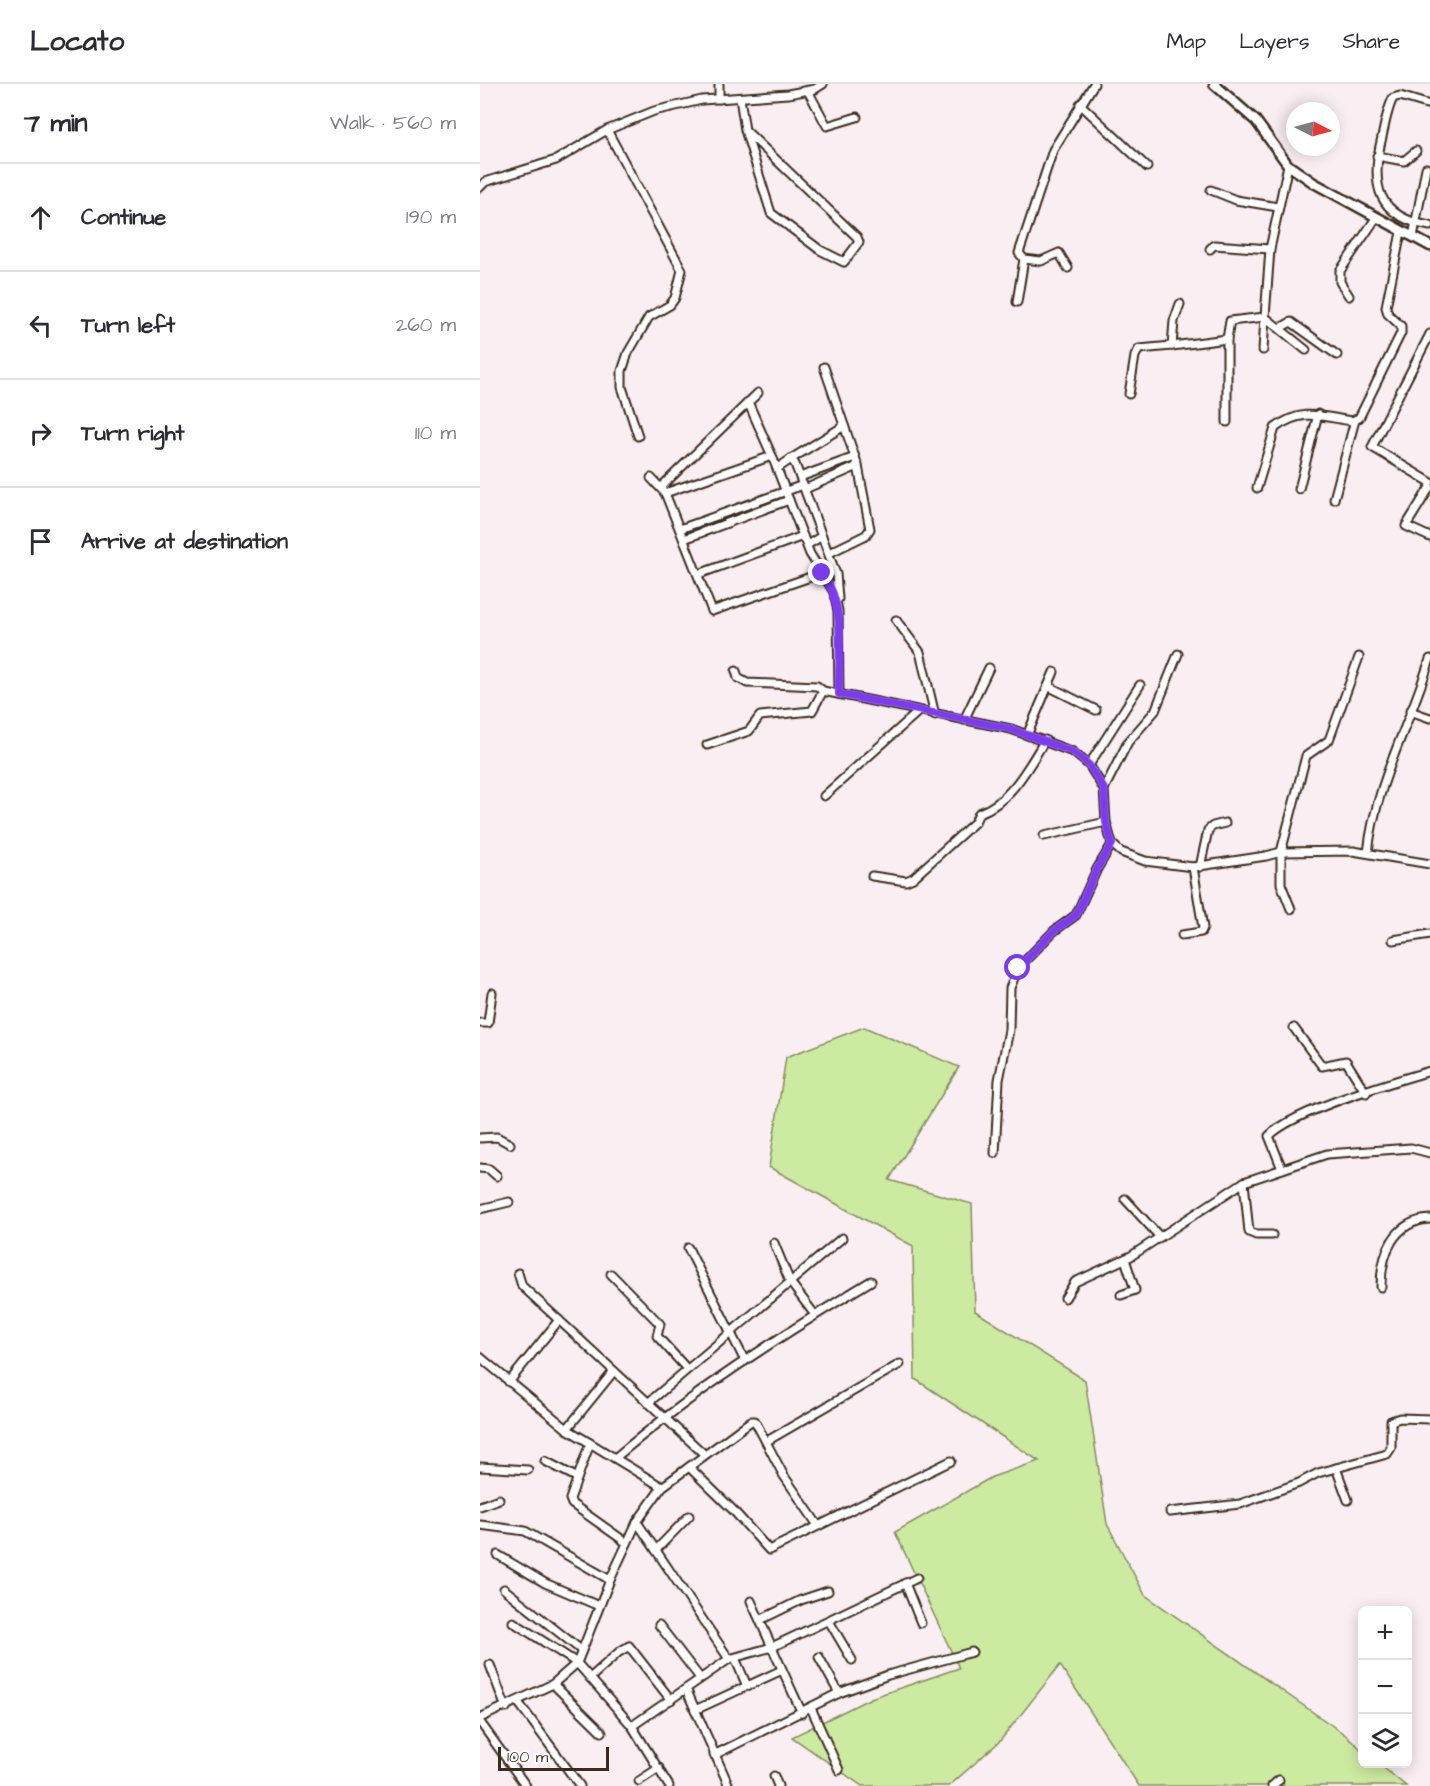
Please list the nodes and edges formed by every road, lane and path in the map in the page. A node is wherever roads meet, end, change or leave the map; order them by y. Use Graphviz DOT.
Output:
graph roads {
  1 [pos="719,84"];
  2 [pos="823,84"];
  3 [pos="1094,84"];
  4 [pos="1214,84"];
  5 [pos="808,91"];
  6 [pos="740,98"];
  7 [pos="719,99"];
  8 [pos="1080,104"];
  9 [pos="1430,105"];
  10 [pos="857,117"];
  11 [pos="607,130"];
  12 [pos="745,130"];
  13 [pos="1416,151"];
  14 [pos="1377,156"];
  15 [pos="1288,165"];
  16 [pos="1147,167"];
  17 [pos="1425,168"];
  18 [pos="480,176"];
  19 [pos="482,185"];
  20 [pos="1211,190"];
  21 [pos="1278,207"];
  22 [pos="1376,218"];
  23 [pos="1415,223"];
  24 [pos="1430,226"];
  25 [pos="1401,232"];
  26 [pos="1413,237"];
  27 [pos="1430,246"];
  28 [pos="1210,249"];
  29 [pos="1270,249"];
  30 [pos="1024,259"];
  31 [pos="1068,268"];
  32 [pos="1349,296"];
  33 [pos="1017,302"];
  34 [pos="1180,304"];
  35 [pos="1265,317"];
  36 [pos="1280,328"];
  37 [pos="1430,334"];
  38 [pos="1227,339"];
  39 [pos="1172,346"];
  40 [pos="1263,350"];
  41 [pos="1306,350"];
  42 [pos="1337,355"];
  43 [pos="824,367"];
  44 [pos="758,393"];
  45 [pos="1129,394"];
  46 [pos="748,402"];
  47 [pos="1318,414"];
  48 [pos="1355,420"];
  49 [pos="1227,422"];
  50 [pos="844,426"];
  51 [pos="638,436"];
  52 [pos="772,456"];
  53 [pos="855,457"];
  54 [pos="791,459"];
  55 [pos="858,466"];
  56 [pos="778,468"];
  57 [pos="651,478"];
  58 [pos="1430,482"];
  59 [pos="803,484"];
  60 [pos="1430,487"];
  61 [pos="1257,488"];
  62 [pos="1299,489"];
  63 [pos="663,490"];
  64 [pos="786,491"];
  65 [pos="789,500"];
  66 [pos="1334,500"];
  67 [pos="680,529"];
  68 [pos="803,536"];
  69 [pos="822,536"];
  70 [pos="1430,537"];
  71 [pos="684,539"];
  72 [pos="807,544"];
  73 [pos="829,553"];
  74 [pos="822,573"];
  75 [pos="699,574"];
  76 [pos="836,604"];
  77 [pos="896,620"];
  78 [pos="1178,654"];
  79 [pos="1359,657"];
  80 [pos="1430,659"];
  81 [pos="989,669"];
  82 [pos="736,671"];
  83 [pos="1054,672"];
  84 [pos="1140,685"];
  85 [pos="1048,686"];
  86 [pos="822,691"];
  87 [pos="839,694"];
  88 [pos="1096,710"];
  89 [pos="919,711"];
  90 [pos="1410,711"];
  91 [pos="935,715"];
  92 [pos="1430,718"];
  93 [pos="963,720"];
  94 [pos="1028,733"];
  95 [pos="1045,740"];
  96 [pos="707,746"];
  97 [pos="1089,765"];
  98 [pos="1104,789"];
  99 [pos="824,796"];
  100 [pos="1106,822"];
  101 [pos="1225,823"];
  102 [pos="1044,836"];
  103 [pos="1112,844"];
  104 [pos="1281,852"];
  105 [pos="1368,853"];
  106 [pos="1430,864"];
  107 [pos="1197,867"];
  108 [pos="873,876"];
  109 [pos="1291,909"];
  110 [pos="1430,934"];
  111 [pos="1182,935"];
  112 [pos="1393,940"];
  113 [pos="492,993"];
  114 [pos="480,1023"];
  115 [pos="1293,1028"];
  116 [pos="1430,1071"];
  117 [pos="1366,1093"];
  118 [pos="480,1138"];
  119 [pos="510,1144"];
  120 [pos="1430,1153"];
  121 [pos="995,1154"];
  122 [pos="480,1168"];
  123 [pos="1282,1169"];
  124 [pos="497,1176"];
  125 [pos="1244,1182"];
  126 [pos="1125,1199"];
  127 [pos="509,1202"];
  128 [pos="480,1209"];
  129 [pos="1430,1219"];
  130 [pos="1272,1235"];
  131 [pos="1160,1237"];
  132 [pos="842,1238"];
  133 [pos="774,1243"];
  134 [pos="688,1248"];
  135 [pos="1125,1259"];
  136 [pos="518,1272"];
  137 [pos="611,1274"];
  138 [pos="871,1281"];
  139 [pos="790,1282"];
  140 [pos="1381,1287"];
  141 [pos="1121,1294"];
  142 [pos="1065,1298"];
  143 [pos="815,1315"];
  144 [pos="559,1320"];
  145 [pos="728,1333"];
  146 [pos="480,1357"];
  147 [pos="745,1361"];
  148 [pos="900,1364"];
  149 [pos="687,1369"];
  150 [pos="614,1371"];
  151 [pos="509,1382"];
  152 [pos="648,1403"];
  153 [pos="664,1416"];
  154 [pos="1430,1419"];
  155 [pos="567,1430"];
  156 [pos="766,1441"];
  157 [pos="590,1443"];
  158 [pos="704,1454"];
  159 [pos="615,1458"];
  160 [pos="545,1461"];
  161 [pos="951,1461"];
  162 [pos="480,1467"];
  163 [pos="689,1467"];
  164 [pos="1336,1468"];
  165 [pos="528,1470"];
  166 [pos="576,1477"];
  167 [pos="662,1487"];
  168 [pos="500,1499"];
  169 [pos="1348,1500"];
  170 [pos="480,1506"];
  171 [pos="1170,1512"];
  172 [pos="689,1516"];
  173 [pos="637,1522"];
  174 [pos="817,1524"];
  175 [pos="480,1525"];
  176 [pos="627,1543"];
  177 [pos="656,1551"];
  178 [pos="498,1555"];
  179 [pos="917,1578"];
  180 [pos="609,1580"];
  181 [pos="905,1583"];
  182 [pos="504,1589"];
  183 [pos="828,1591"];
  184 [pos="752,1601"];
  185 [pos="599,1606"];
  186 [pos="760,1620"];
  187 [pos="829,1621"];
  188 [pos="513,1622"];
  189 [pos="921,1623"];
  190 [pos="659,1625"];
  191 [pos="772,1647"];
  192 [pos="580,1650"];
  193 [pos="972,1652"];
  194 [pos="819,1657"];
  195 [pos="732,1659"];
  196 [pos="852,1660"];
  197 [pos="577,1663"];
  198 [pos="490,1665"];
  199 [pos="782,1670"];
  200 [pos="590,1678"];
  201 [pos="700,1678"];
  202 [pos="553,1684"];
  203 [pos="747,1686"];
  204 [pos="686,1689"];
  205 [pos="839,1693"];
  206 [pos="671,1700"];
  207 [pos="518,1702"];
  208 [pos="506,1708"];
  209 [pos="811,1708"];
  210 [pos="695,1710"];
  211 [pos="802,1713"];
  212 [pos="480,1720"];
  213 [pos="632,1726"];
  214 [pos="602,1732"];
  215 [pos="714,1755"];
  216 [pos="658,1768"];
  217 [pos="839,1770"];
  218 [pos="774,1776"];
  219 [pos="1279,1780"];
  220 [pos="639,1781"];
  221 [pos="526,1786"];
  222 [pos="580,1786"];
  223 [pos="669,1786"];
  224 [pos="729,1786"];
  225 [pos="778,1786"];
  226 [pos="1272,1786"];
  1 -- 7 [label="street"];
  2 -- 5 [label="street"];
  3 -- 8 [label="street"];
  4 -- 15 [label="street"];
  5 -- 6 [label="street"];
  5 -- 10 [label="street"];
  6 -- 7 [label="street"];
  6 -- 12 [label="street"];
  7 -- 11 [label="street"];
  8 -- 16 [label="street"];
  8 -- 30 [label="street"];
  9 -- 14 [label="street"];
  11 -- 19 [label="street"];
  11 -- 51 [label="street"];
  12 -- 12 [label="street"];
  13 -- 14 [label="street"];
  14 -- 23 [label="street"];
  15 -- 21 [label="street"];
  15 -- 22 [label="street"];
  17 -- 23 [label="street"];
  18 -- 19 [label="street"];
  20 -- 21 [label="street"];
  21 -- 29 [label="street"];
  22 -- 25 [label="street"];
  22 -- 32 [label="street"];
  23 -- 24 [label="street"];
  23 -- 26 [label="street"];
  25 -- 26 [label="street"];
  25 -- 48 [label="street"];
  26 -- 27 [label="street"];
  28 -- 29 [label="street"];
  29 -- 35 [label="street"];
  30 -- 31 [label="street"];
  30 -- 33 [label="street"];
  34 -- 39 [label="street"];
  35 -- 36 [label="street"];
  35 -- 38 [label="street"];
  35 -- 40 [label="street"];
  36 -- 41 [label="street"];
  36 -- 42 [label="street"];
  37 -- 58 [label="street"];
  38 -- 39 [label="street"];
  38 -- 49 [label="street"];
  39 -- 45 [label="street"];
  43 -- 50 [label="street"];
  44 -- 46 [label="street"];
  46 -- 52 [label="street"];
  46 -- 63 [label="street"];
  47 -- 48 [label="street"];
  47 -- 61 [label="street"];
  47 -- 62 [label="street"];
  48 -- 66 [label="street"];
  50 -- 53 [label="street"];
  50 -- 54 [label="street"];
  52 -- 56 [label="street"];
  52 -- 63 [label="street"];
  53 -- 55 [label="street"];
  53 -- 59 [label="street"];
  54 -- 56 [label="street"];
  54 -- 59 [label="street"];
  55 -- 59 [label="street"];
  55 -- 73 [label="street"];
  56 -- 64 [label="street"];
  57 -- 63 [label="street"];
  59 -- 64 [label="street"];
  59 -- 69 [label="street"];
  60 -- 70 [label="street"];
  63 -- 67 [label="street"];
  64 -- 65 [label="street"];
  64 -- 67 [label="street"];
  65 -- 68 [label="street"];
  65 -- 71 [label="street"];
  67 -- 71 [label="street"];
  68 -- 72 [label="street"];
  68 -- 75 [label="street"];
  69 -- 72 [label="street"];
  69 -- 73 [label="street"];
  71 -- 75 [label="street"];
  72 -- 74 [label="street"];
  73 -- 76 [label="street"];
  74 -- 75 [label="street"];
  74 -- 76 [label="street"];
  76 -- 87 [label="street"];
  77 -- 91 [label="street"];
  78 -- 98 [label="street"];
  79 -- 104 [label="street"];
  80 -- 90 [label="street"];
  81 -- 93 [label="street"];
  82 -- 86 [label="street"];
  83 -- 85 [label="street"];
  84 -- 97 [label="street"];
  85 -- 88 [label="street"];
  85 -- 94 [label="street"];
  86 -- 87 [label="street"];
  86 -- 96 [label="street"];
  87 -- 89 [label="street"];
  89 -- 91 [label="street"];
  89 -- 99 [label="street"];
  90 -- 92 [label="street"];
  90 -- 105 [label="street"];
  91 -- 93 [label="street"];
  93 -- 94 [label="street"];
  94 -- 95 [label="street"];
  95 -- 97 [label="street"];
  95 -- 108 [label="street"];
  97 -- 98 [label="street"];
  98 -- 100 [label="street"];
  100 -- 102 [label="street"];
  100 -- 103 [label="street"];
  101 -- 107 [label="street"];
  103 -- 107 [label="street"];
  103 -- 121 [label="street"];
  104 -- 105 [label="street"];
  104 -- 107 [label="street"];
  104 -- 109 [label="street"];
  105 -- 106 [label="street"];
  107 -- 111 [label="street"];
  110 -- 112 [label="street"];
  113 -- 114 [label="street"];
  115 -- 117 [label="street"];
  116 -- 117 [label="street"];
  117 -- 123 [label="street"];
  118 -- 119 [label="street"];
  120 -- 123 [label="street"];
  122 -- 124 [label="street"];
  123 -- 125 [label="street"];
  125 -- 130 [label="street"];
  125 -- 131 [label="street"];
  126 -- 131 [label="street"];
  127 -- 128 [label="street"];
  129 -- 140 [label="street"];
  131 -- 135 [label="street"];
  132 -- 139 [label="street"];
  133 -- 139 [label="street"];
  134 -- 145 [label="street"];
  135 -- 141 [label="street"];
  135 -- 142 [label="street"];
  136 -- 144 [label="street"];
  137 -- 149 [label="street"];
  138 -- 143 [label="street"];
  139 -- 143 [label="street"];
  139 -- 145 [label="street"];
  143 -- 147 [label="street"];
  144 -- 150 [label="street"];
  144 -- 151 [label="street"];
  145 -- 147 [label="street"];
  145 -- 149 [label="street"];
  146 -- 151 [label="street"];
  147 -- 153 [label="street"];
  148 -- 156 [label="street"];
  149 -- 152 [label="street"];
  150 -- 152 [label="street"];
  150 -- 155 [label="street"];
  151 -- 155 [label="street"];
  152 -- 153 [label="street"];
  153 -- 158 [label="street"];
  153 -- 159 [label="street"];
  154 -- 164 [label="street"];
  155 -- 157 [label="street"];
  156 -- 158 [label="street"];
  156 -- 174 [label="street"];
  157 -- 159 [label="street"];
  157 -- 166 [label="street"];
  158 -- 163 [label="street"];
  159 -- 167 [label="street"];
  160 -- 166 [label="street"];
  161 -- 174 [label="street"];
  162 -- 165 [label="street"];
  163 -- 167 [label="street"];
  163 -- 174 [label="street"];
  164 -- 169 [label="street"];
  164 -- 171 [label="street"];
  166 -- 176 [label="street"];
  167 -- 173 [label="street"];
  168 -- 170 [label="street"];
  172 -- 177 [label="street"];
  173 -- 176 [label="street"];
  173 -- 177 [label="street"];
  175 -- 180 [label="street"];
  176 -- 180 [label="street"];
  177 -- 195 [label="street"];
  178 -- 185 [label="street"];
  179 -- 181 [label="street"];
  180 -- 185 [label="street"];
  181 -- 187 [label="street"];
  181 -- 189 [label="street"];
  182 -- 192 [label="street"];
  183 -- 186 [label="street"];
  184 -- 186 [label="street"];
  185 -- 192 [label="street"];
  186 -- 191 [label="street"];
  187 -- 191 [label="street"];
  187 -- 196 [label="street"];
  188 -- 197 [label="street"];
  190 -- 201 [label="street"];
  191 -- 195 [label="street"];
  191 -- 199 [label="street"];
  192 -- 197 [label="street"];
  193 -- 205 [label="street"];
  194 -- 205 [label="street"];
  195 -- 201 [label="street"];
  195 -- 203 [label="street"];
  197 -- 200 [label="street"];
  197 -- 202 [label="street"];
  198 -- 208 [label="street"];
  199 -- 203 [label="street"];
  199 -- 211 [label="street"];
  200 -- 206 [label="street"];
  200 -- 213 [label="street"];
  201 -- 204 [label="street"];
  202 -- 207 [label="street"];
  202 -- 214 [label="street"];
  203 -- 210 [label="street"];
  204 -- 206 [label="street"];
  204 -- 210 [label="street"];
  205 -- 209 [label="street"];
  206 -- 213 [label="street"];
  207 -- 208 [label="street"];
  207 -- 222 [label="street"];
  208 -- 212 [label="street"];
  209 -- 211 [label="street"];
  209 -- 217 [label="street"];
  210 -- 215 [label="street"];
  211 -- 215 [label="street"];
  212 -- 221 [label="street"];
  213 -- 216 [label="street"];
  215 -- 224 [label="street"];
  216 -- 220 [label="street"];
  216 -- 223 [label="street"];
  218 -- 225 [label="street"];
  219 -- 226 [label="street"];
}
